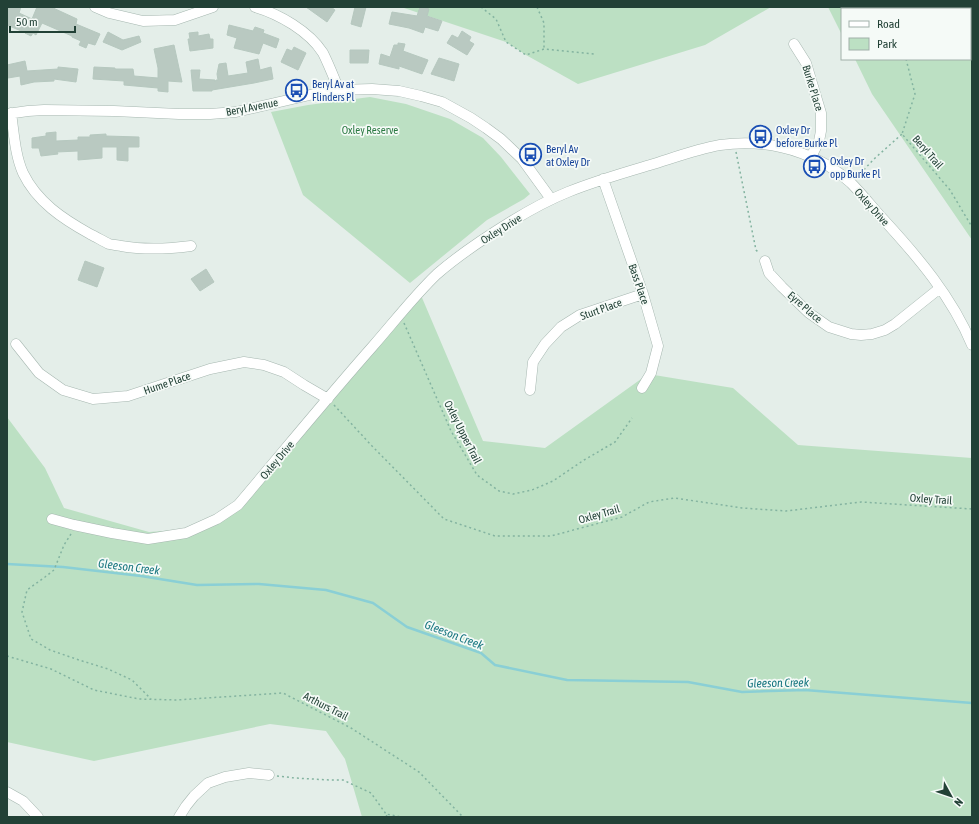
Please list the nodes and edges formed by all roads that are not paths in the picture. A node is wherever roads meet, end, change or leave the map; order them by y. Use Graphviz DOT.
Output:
graph roads {
  1 [pos="95,7"];
  2 [pos="213,7"];
  3 [pos="255,7"];
  4 [pos="794,44"];
  5 [pos="339,90"];
  6 [pos="9,114"];
  7 [pos="812,157"];
  8 [pos="603,179"];
  9 [pos="551,199"];
  10 [pos="191,246"];
  11 [pos="765,261"];
  12 [pos="940,288"];
  13 [pos="643,294"];
  14 [pos="16,344"];
  15 [pos="972,345"];
  16 [pos="642,388"];
  17 [pos="530,390"];
  18 [pos="328,399"];
  19 [pos="52,519"];
  20 [pos="269,775"];
  21 [pos="8,793"];
  22 [pos="38,817"];
  23 [pos="179,817"];
  1 -- 2 [label="street"];
  3 -- 5 [label="street"];
  4 -- 7 [label="street, Burke Place"];
  5 -- 6 [label="street, Beryl Avenue"];
  5 -- 9 [label="street, Beryl Avenue"];
  6 -- 10 [label="street"];
  7 -- 8 [label="street, Oxley Drive"];
  7 -- 12 [label="street, Oxley Drive"];
  8 -- 9 [label="street, Oxley Drive"];
  8 -- 13 [label="street, Bass Place"];
  9 -- 18 [label="street, Oxley Drive"];
  11 -- 12 [label="street, Eyre Place"];
  12 -- 15 [label="street, Oxley Drive"];
  13 -- 16 [label="street, Bass Place"];
  13 -- 17 [label="street, Sturt Place"];
  14 -- 18 [label="street, Hume Place"];
  18 -- 19 [label="street, Oxley Drive"];
  20 -- 23 [label="street"];
  21 -- 22 [label="street"];
}
